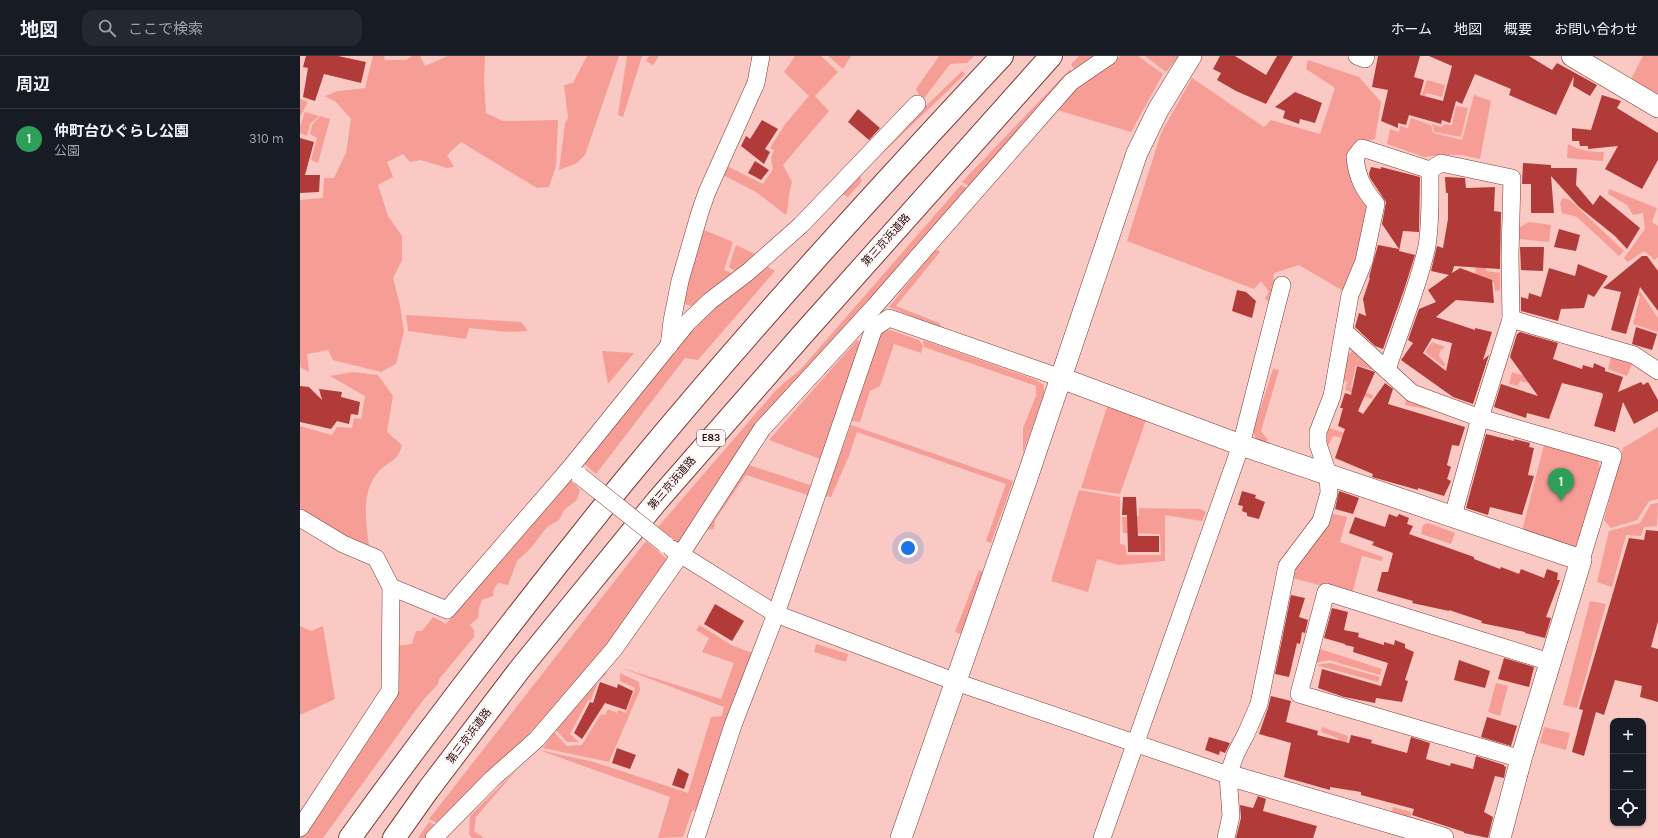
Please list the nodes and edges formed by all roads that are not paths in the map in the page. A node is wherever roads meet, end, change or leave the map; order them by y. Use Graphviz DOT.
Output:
graph roads {
  1 [pos="762,56"];
  2 [pos="1002,56"];
  3 [pos="1051,56"];
  4 [pos="1109,56"];
  5 [pos="1191,56"];
  6 [pos="1357,56"];
  7 [pos="1366,56"];
  8 [pos="1572,56"];
  9 [pos="917,104"];
  10 [pos="1658,107"];
  11 [pos="1430,170"];
  12 [pos="1282,285"];
  13 [pos="1510,319"];
  14 [pos="1344,331"];
  15 [pos="669,346"];
  16 [pos="1387,370"];
  17 [pos="1658,371"];
  18 [pos="1061,378"];
  19 [pos="1480,418"];
  20 [pos="1241,445"];
  21 [pos="575,472"];
  22 [pos="1328,474"];
  23 [pos="1453,516"];
  24 [pos="300,518"];
  25 [pos="681,554"];
  26 [pos="1581,560"];
  27 [pos="391,587"];
  28 [pos="776,614"];
  29 [pos="1550,662"];
  30 [pos="956,682"];
  31 [pos="1134,742"];
  32 [pos="1521,759"];
  33 [pos="1228,775"];
  34 [pos="300,828"];
  35 [pos="350,838"];
  36 [pos="394,838"];
  37 [pos="434,838"];
  38 [pos="696,838"];
  39 [pos="901,838"];
  40 [pos="1102,838"];
  41 [pos="1226,838"];
  42 [pos="1443,838"];
  43 [pos="1500,838"];
  1 -- 15 [label="street"];
  2 -- 35 [label="highway"];
  3 -- 36 [label="highway, 第三京浜道路 / E83"];
  4 -- 25 [label="street"];
  5 -- 18 [label="street"];
  6 -- 7 [label="street"];
  8 -- 10 [label="street"];
  9 -- 15 [label="street"];
  11 -- 13 [label="street"];
  11 -- 14 [label="street"];
  11 -- 16 [label="street"];
  12 -- 20 [label="street"];
  13 -- 17 [label="street"];
  13 -- 19 [label="street"];
  14 -- 16 [label="street"];
  14 -- 22 [label="street"];
  15 -- 21 [label="street"];
  16 -- 19 [label="street"];
  18 -- 20 [label="street"];
  18 -- 28 [label="street"];
  18 -- 30 [label="street"];
  19 -- 23 [label="street"];
  19 -- 26 [label="street"];
  20 -- 22 [label="street"];
  20 -- 31 [label="street"];
  21 -- 25 [label="street, bridge"];
  21 -- 27 [label="street"];
  22 -- 23 [label="street"];
  22 -- 33 [label="street"];
  23 -- 26 [label="street"];
  24 -- 27 [label="street"];
  25 -- 28 [label="street"];
  25 -- 37 [label="street"];
  26 -- 29 [label="street"];
  27 -- 34 [label="street"];
  28 -- 30 [label="street"];
  28 -- 38 [label="street"];
  29 -- 32 [label="street"];
  29 -- 32 [label="street"];
  30 -- 31 [label="street"];
  30 -- 39 [label="street"];
  31 -- 33 [label="street"];
  31 -- 40 [label="street"];
  32 -- 43 [label="street"];
  33 -- 41 [label="street"];
  33 -- 42 [label="street"];
}
